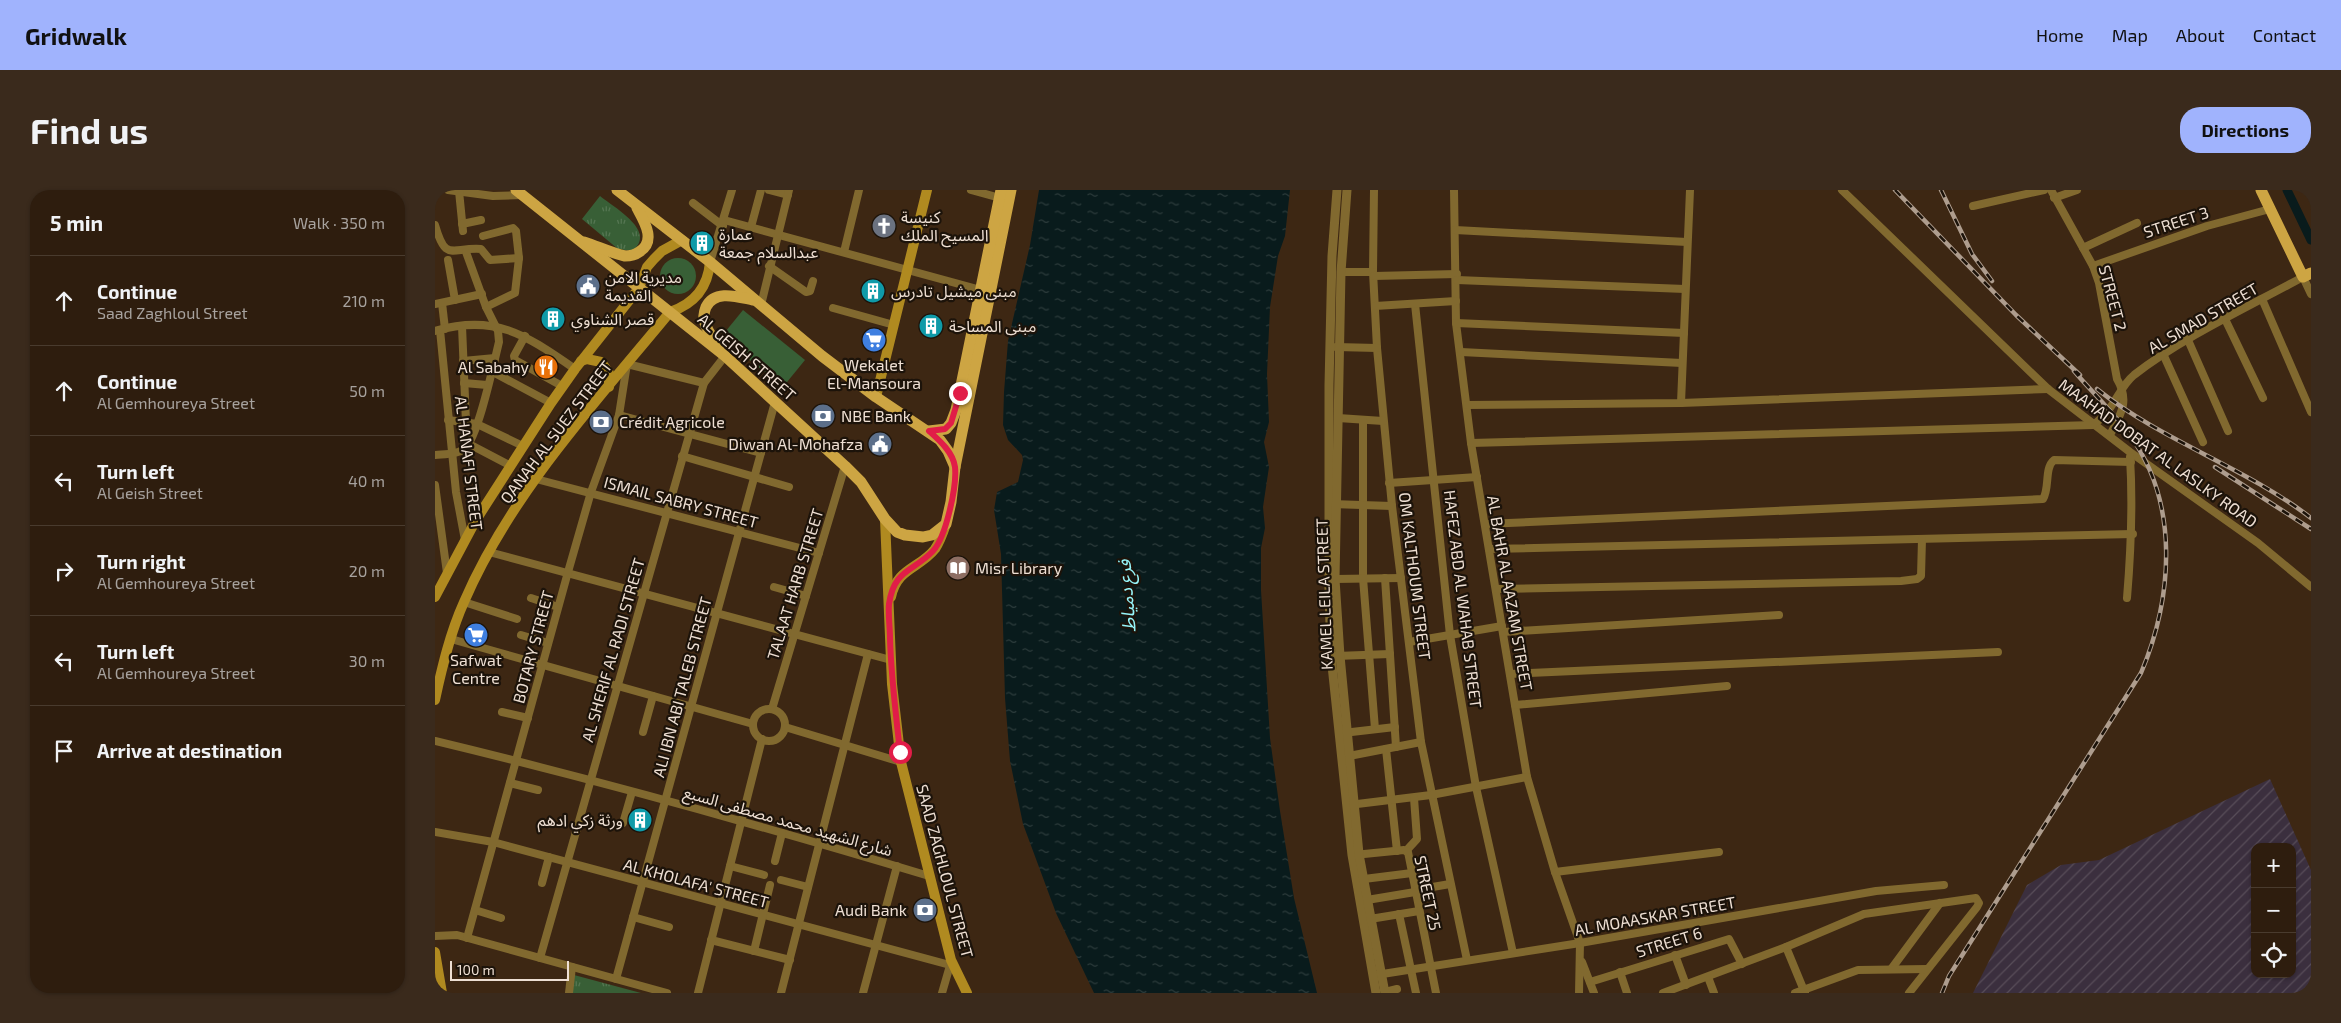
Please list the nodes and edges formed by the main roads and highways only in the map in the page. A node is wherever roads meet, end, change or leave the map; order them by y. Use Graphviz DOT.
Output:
graph roads {
  1 [pos="927,190"];
  2 [pos="1011,190"];
  3 [pos="2261,190"];
  4 [pos="519,192"];
  5 [pos="622,192"];
  6 [pos="1001,194"];
  7 [pos="635,204"];
  8 [pos="578,240"];
  9 [pos="682,240"];
  10 [pos="710,262"];
  11 [pos="2308,274"];
  12 [pos="639,288"];
  13 [pos="758,303"];
  14 [pos="669,312"];
  15 [pos="725,356"];
  16 [pos="578,365"];
  17 [pos="609,387"];
  18 [pos="875,398"];
  19 [pos="929,431"];
  20 [pos="955,467"];
  21 [pos="885,518"];
  22 [pos="946,524"];
  23 [pos="886,562"];
  24 [pos="909,569"];
  25 [pos="436,593"];
  26 [pos="889,606"];
  27 [pos="435,700"];
  28 [pos="435,952"];
  29 [pos="442,993"];
  30 [pos="967,993"];
  1 -- 18 [label="main road"];
  2 -- 20 [label="main road"];
  3 -- 11 [label="main road"];
  4 -- 8 [label="main road, AL GEISH STREET"];
  5 -- 7 [label="main road"];
  6 -- 19 [label="main road"];
  7 -- 8 [label="main road"];
  7 -- 9 [label="main road"];
  8 -- 12 [label="main road, AL GEISH STREET"];
  9 -- 10 [label="main road"];
  9 -- 12 [label="main road, QANAH AL SUEZ STREET"];
  10 -- 13 [label="main road"];
  10 -- 14 [label="main road, QANAH AL SUEZ STREET"];
  12 -- 14 [label="main road, AL GEISH STREET"];
  12 -- 16 [label="main road, QANAH AL SUEZ STREET"];
  13 -- 15 [label="main road"];
  13 -- 18 [label="main road"];
  14 -- 15 [label="main road, AL GEISH STREET"];
  14 -- 17 [label="main road, QANAH AL SUEZ STREET"];
  15 -- 21 [label="main road, AL GEISH STREET"];
  16 -- 17 [label="main road"];
  16 -- 25 [label="main road, QANAH AL SUEZ STREET"];
  17 -- 27 [label="main road, QANAH AL SUEZ STREET"];
  18 -- 19 [label="main road"];
  19 -- 20 [label="main road"];
  20 -- 22 [label="main road"];
  21 -- 22 [label="main road, AL GEISH STREET"];
  21 -- 23 [label="main road, SAAD ZAGHLOUL STREET"];
  22 -- 24 [label="main road, SAAD ZAGHLOUL STREET"];
  23 -- 24 [label="main road"];
  23 -- 26 [label="main road, SAAD ZAGHLOUL STREET"];
  24 -- 26 [label="main road, SAAD ZAGHLOUL STREET"];
  26 -- 30 [label="main road, SAAD ZAGHLOUL STREET"];
  28 -- 29 [label="main road"];
}
